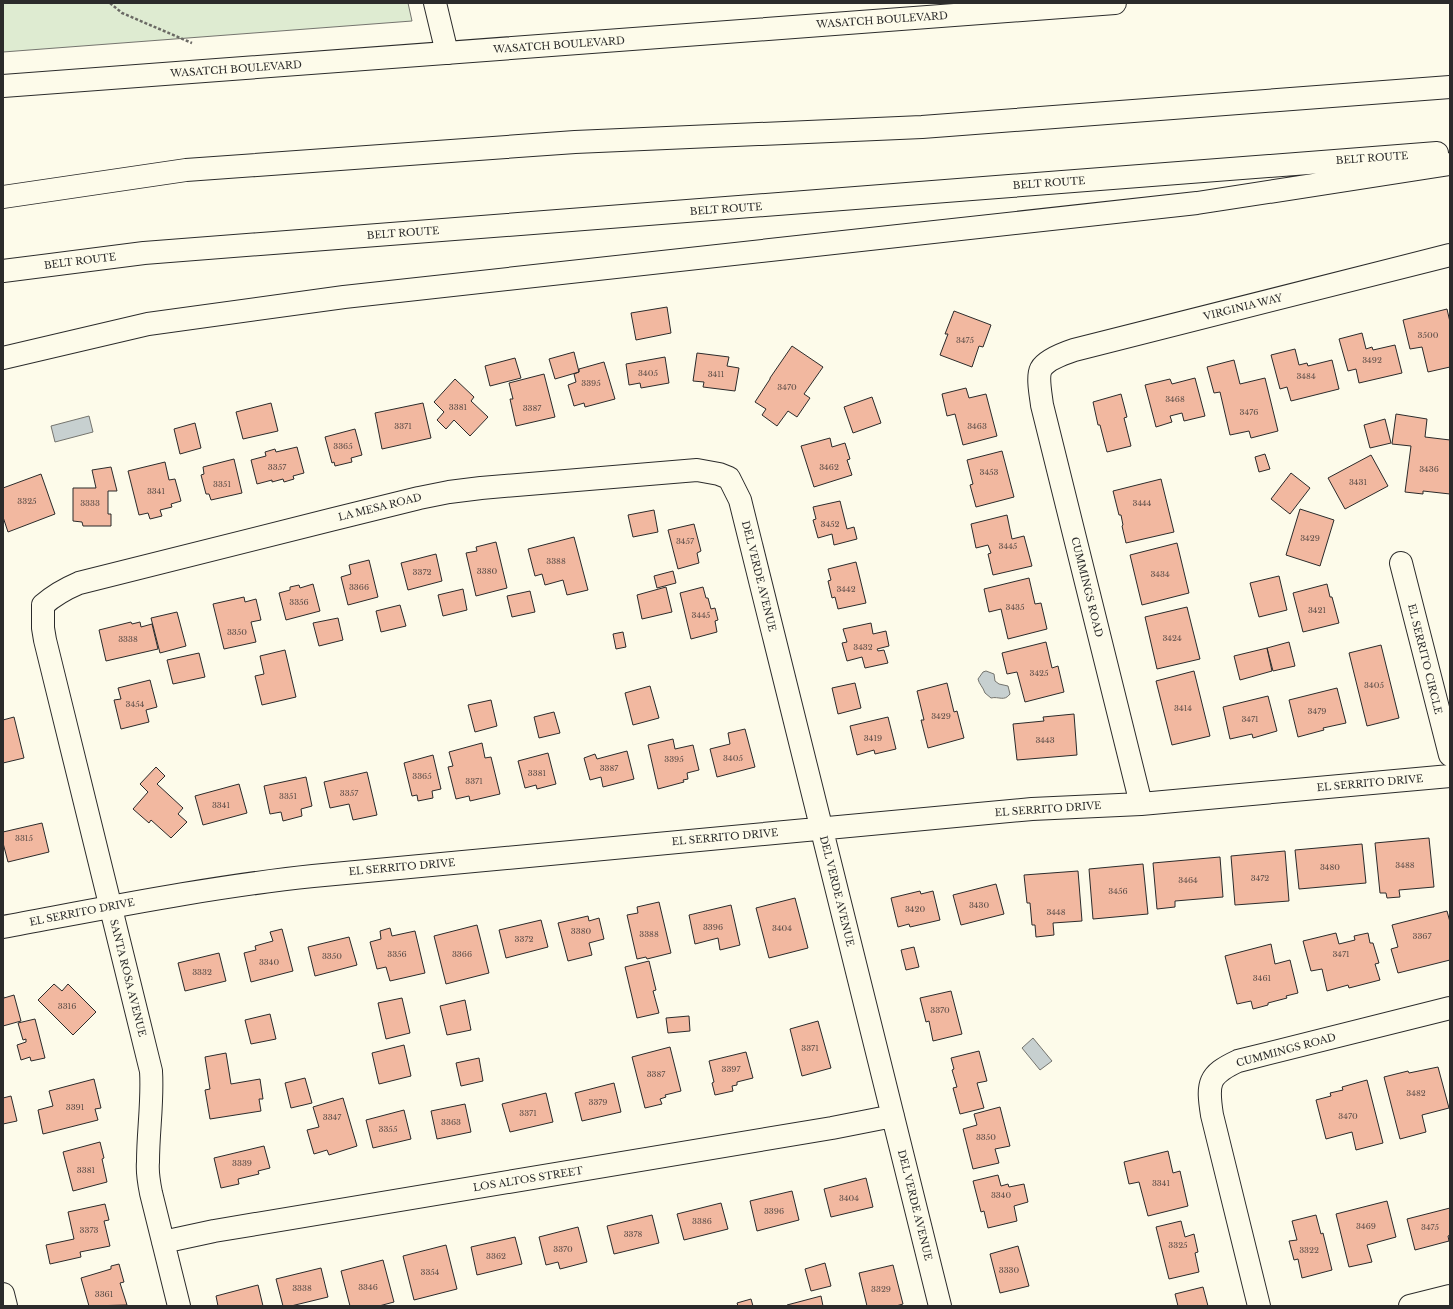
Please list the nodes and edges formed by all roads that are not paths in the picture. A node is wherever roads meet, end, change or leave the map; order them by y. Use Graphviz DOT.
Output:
graph roads {
  1 [pos="435,3"];
  2 [pos="1115,3"];
  3 [pos="448,53"];
  4 [pos="3,86"];
  5 [pos="1450,87"];
  6 [pos="1450,152"];
  7 [pos="1450,164"];
  8 [pos="3,197"];
  9 [pos="1450,255"];
  10 [pos="3,271"];
  11 [pos="3,358"];
  12 [pos="1041,369"];
  13 [pos="729,478"];
  14 [pos="1401,563"];
  15 [pos="43,605"];
  16 [pos="1450,754"];
  17 [pos="1450,776"];
  18 [pos="1141,804"];
  19 [pos="822,828"];
  20 [pos="110,907"];
  21 [pos="3,927"];
  22 [pos="1450,1008"];
  23 [pos="893,1116"];
  24 [pos="163,1242"];
  25 [pos="3,1294"];
  26 [pos="1450,1296"];
  27 [pos="6,1306"];
  28 [pos="179,1306"];
  29 [pos="940,1306"];
  30 [pos="1260,1306"];
  31 [pos="1410,1306"];
  1 -- 3 [label="main road"];
  2 -- 3 [label="main road, WASATCH BOULEVARD"];
  3 -- 4 [label="main road, WASATCH BOULEVARD"];
  5 -- 8 [label="main road"];
  6 -- 10 [label="main road, BELT ROUTE"];
  7 -- 11 [label="main road"];
  9 -- 12 [label="main road, VIRGINIA WAY"];
  12 -- 18 [label="main road, CUMMINGS ROAD"];
  13 -- 15 [label="main road, LA MESA ROAD"];
  13 -- 19 [label="main road, DEL VERDE AVENUE"];
  14 -- 16 [label="main road, EL SERRITO CIRCLE"];
  15 -- 20 [label="main road, SANTA ROSA AVENUE"];
  17 -- 18 [label="main road, EL SERRITO DRIVE"];
  18 -- 19 [label="main road, EL SERRITO DRIVE"];
  19 -- 20 [label="main road, EL SERRITO DRIVE"];
  19 -- 23 [label="main road, DEL VERDE AVENUE"];
  20 -- 21 [label="main road, EL SERRITO DRIVE"];
  20 -- 24 [label="main road, SANTA ROSA AVENUE"];
  22 -- 30 [label="main road, CUMMINGS ROAD"];
  23 -- 24 [label="main road, LOS ALTOS STREET"];
  23 -- 29 [label="main road, DEL VERDE AVENUE"];
  24 -- 28 [label="main road, SANTA ROSA AVENUE"];
  25 -- 27 [label="main road"];
  26 -- 31 [label="main road"];
}
